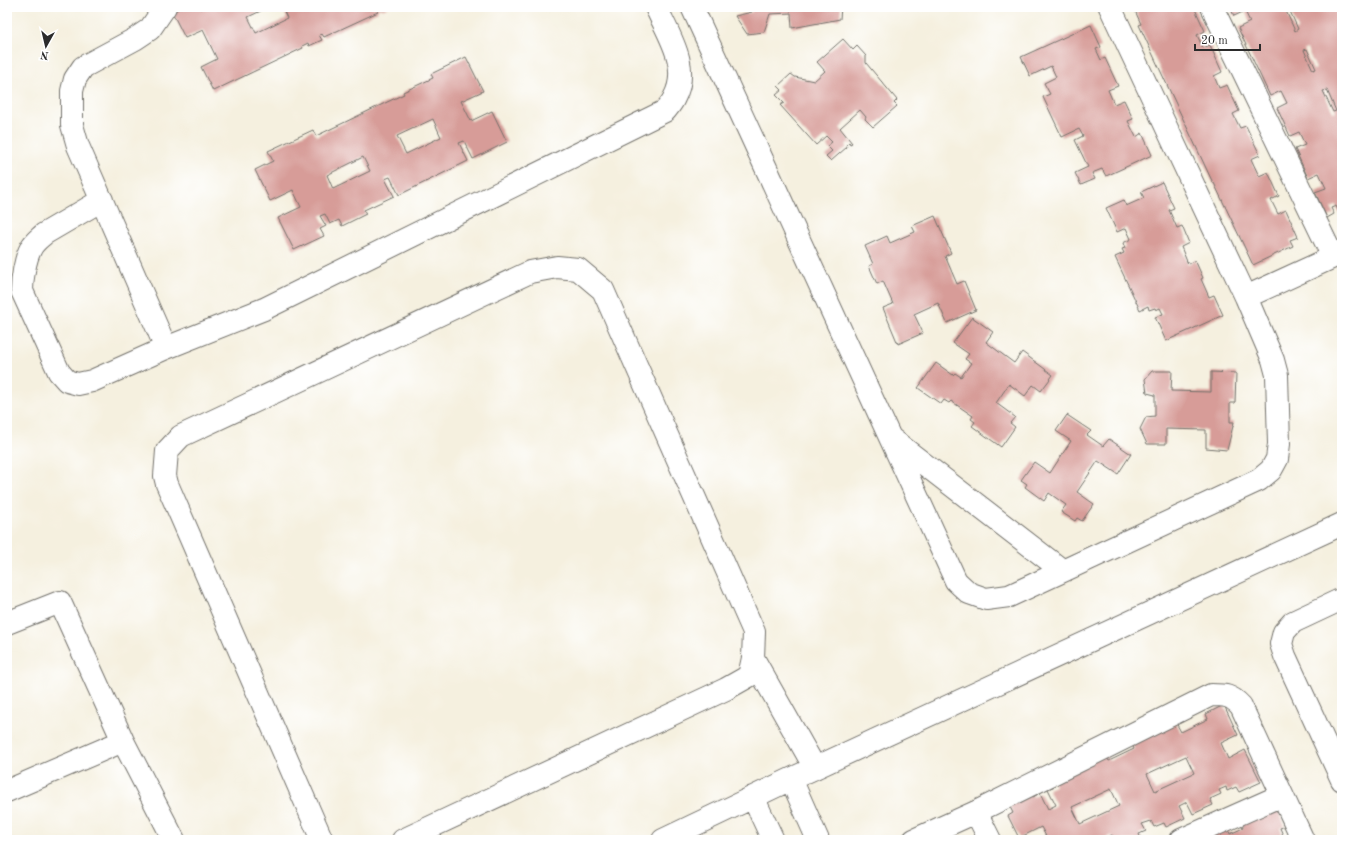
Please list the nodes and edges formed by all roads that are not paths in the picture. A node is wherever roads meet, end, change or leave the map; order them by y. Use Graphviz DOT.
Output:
graph roads {
  1 [pos="166,7"];
  2 [pos="656,7"];
  3 [pos="692,7"];
  4 [pos="1110,7"];
  5 [pos="1212,7"];
  6 [pos="102,200"];
  7 [pos="1337,255"];
  8 [pos="1246,297"];
  9 [pos="166,348"];
  10 [pos="890,438"];
  11 [pos="1342,524"];
  12 [pos="1063,571"];
  13 [pos="1342,600"];
  14 [pos="7,623"];
  15 [pos="753,658"];
  16 [pos="123,741"];
  17 [pos="815,768"];
  18 [pos="791,779"];
  19 [pos="1342,780"];
  20 [pos="7,791"];
  21 [pos="1282,795"];
  22 [pos="753,797"];
  23 [pos="976,812"];
  24 [pos="174,840"];
  25 [pos="322,840"];
  26 [pos="403,840"];
  27 [pos="663,840"];
  28 [pos="773,840"];
  29 [pos="818,840"];
  30 [pos="914,840"];
  31 [pos="990,840"];
  32 [pos="1181,840"];
  33 [pos="1303,840"];
  1 -- 6 [label="street"];
  2 -- 9 [label="street"];
  3 -- 10 [label="street"];
  4 -- 8 [label="street"];
  5 -- 7 [label="street"];
  6 -- 9 [label="street"];
  6 -- 9 [label="street"];
  7 -- 8 [label="street"];
  8 -- 12 [label="street"];
  10 -- 12 [label="street"];
  10 -- 12 [label="street"];
  11 -- 17 [label="street"];
  13 -- 19 [label="street"];
  14 -- 16 [label="street"];
  15 -- 17 [label="street"];
  15 -- 25 [label="street"];
  15 -- 26 [label="street"];
  16 -- 20 [label="street"];
  16 -- 24 [label="street"];
  17 -- 18 [label="street"];
  18 -- 22 [label="street"];
  18 -- 29 [label="street"];
  21 -- 23 [label="street"];
  21 -- 32 [label="street"];
  21 -- 33 [label="street"];
  22 -- 27 [label="street"];
  22 -- 28 [label="street"];
  23 -- 30 [label="street"];
  23 -- 31 [label="street"];
}
